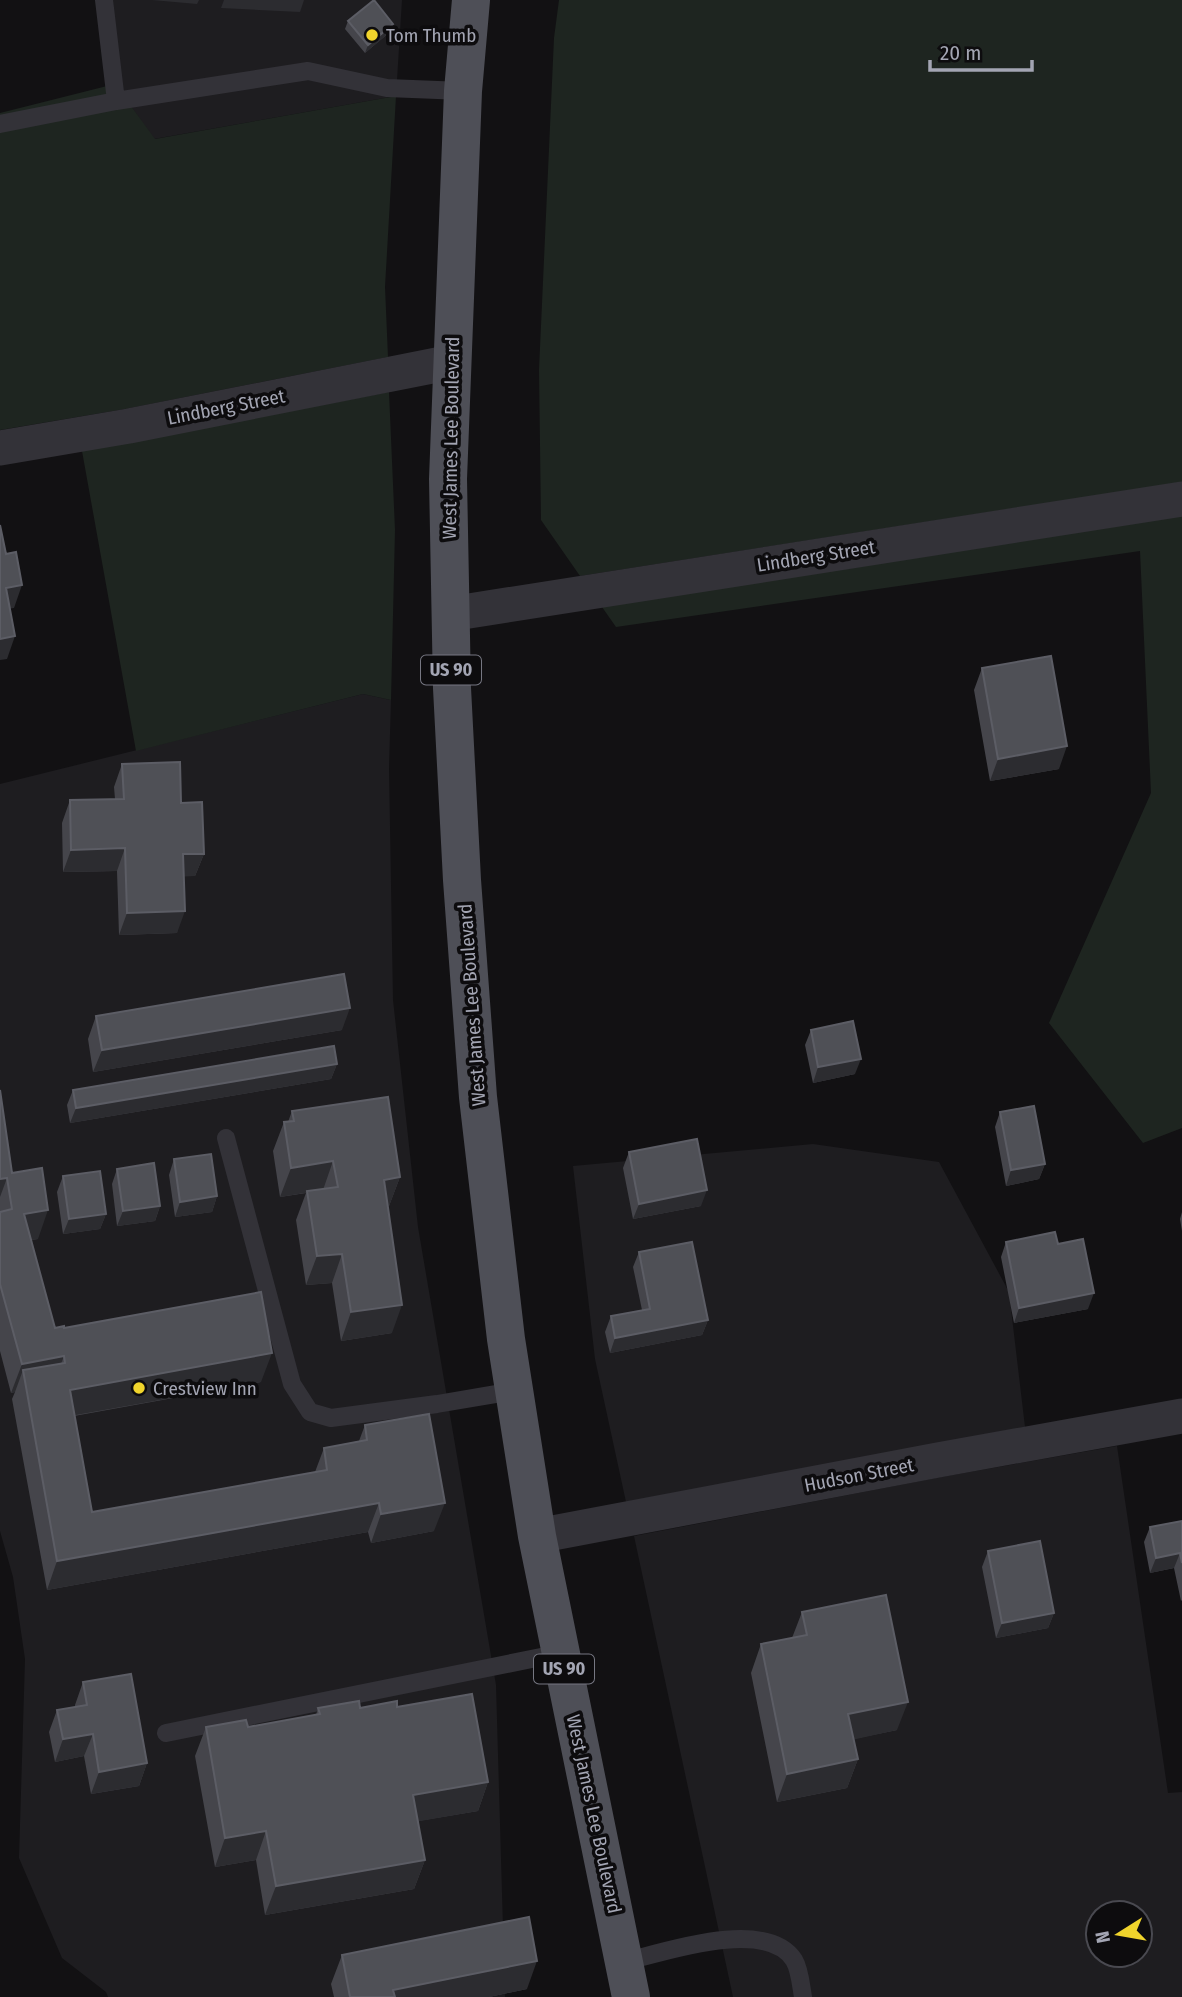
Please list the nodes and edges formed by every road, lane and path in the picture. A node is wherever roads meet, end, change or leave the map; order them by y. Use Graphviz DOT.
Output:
graph roads {
  1 [pos="104,0"];
  2 [pos="471,0"];
  3 [pos="463,92"];
  4 [pos="116,101"];
  5 [pos="0,124"];
  6 [pos="452,362"];
  7 [pos="0,448"];
  8 [pos="1182,499"];
  9 [pos="450,614"];
  10 [pos="226,1138"];
  11 [pos="514,1391"];
  12 [pos="1182,1416"];
  13 [pos="537,1536"];
  14 [pos="561,1653"];
  15 [pos="166,1733"];
  16 [pos="627,1979"];
  17 [pos="803,1997"];
  1 -- 4 [label="lane"];
  2 -- 3 [label="main road, West James Lee Boulevard / US 90"];
  3 -- 4 [label="lane"];
  3 -- 6 [label="main road, West James Lee Boulevard / US 90"];
  4 -- 5 [label="lane"];
  6 -- 7 [label="street, Lindberg Street"];
  6 -- 9 [label="main road, West James Lee Boulevard / US 90"];
  8 -- 9 [label="street, Lindberg Street"];
  9 -- 11 [label="main road, West James Lee Boulevard / US 90"];
  10 -- 11 [label="lane"];
  11 -- 13 [label="main road, West James Lee Boulevard / US 90"];
  12 -- 13 [label="street, Hudson Street"];
  13 -- 14 [label="main road, West James Lee Boulevard / US 90"];
  14 -- 15 [label="lane"];
  14 -- 16 [label="main road, West James Lee Boulevard / US 90"];
  16 -- 17 [label="lane"];
}
